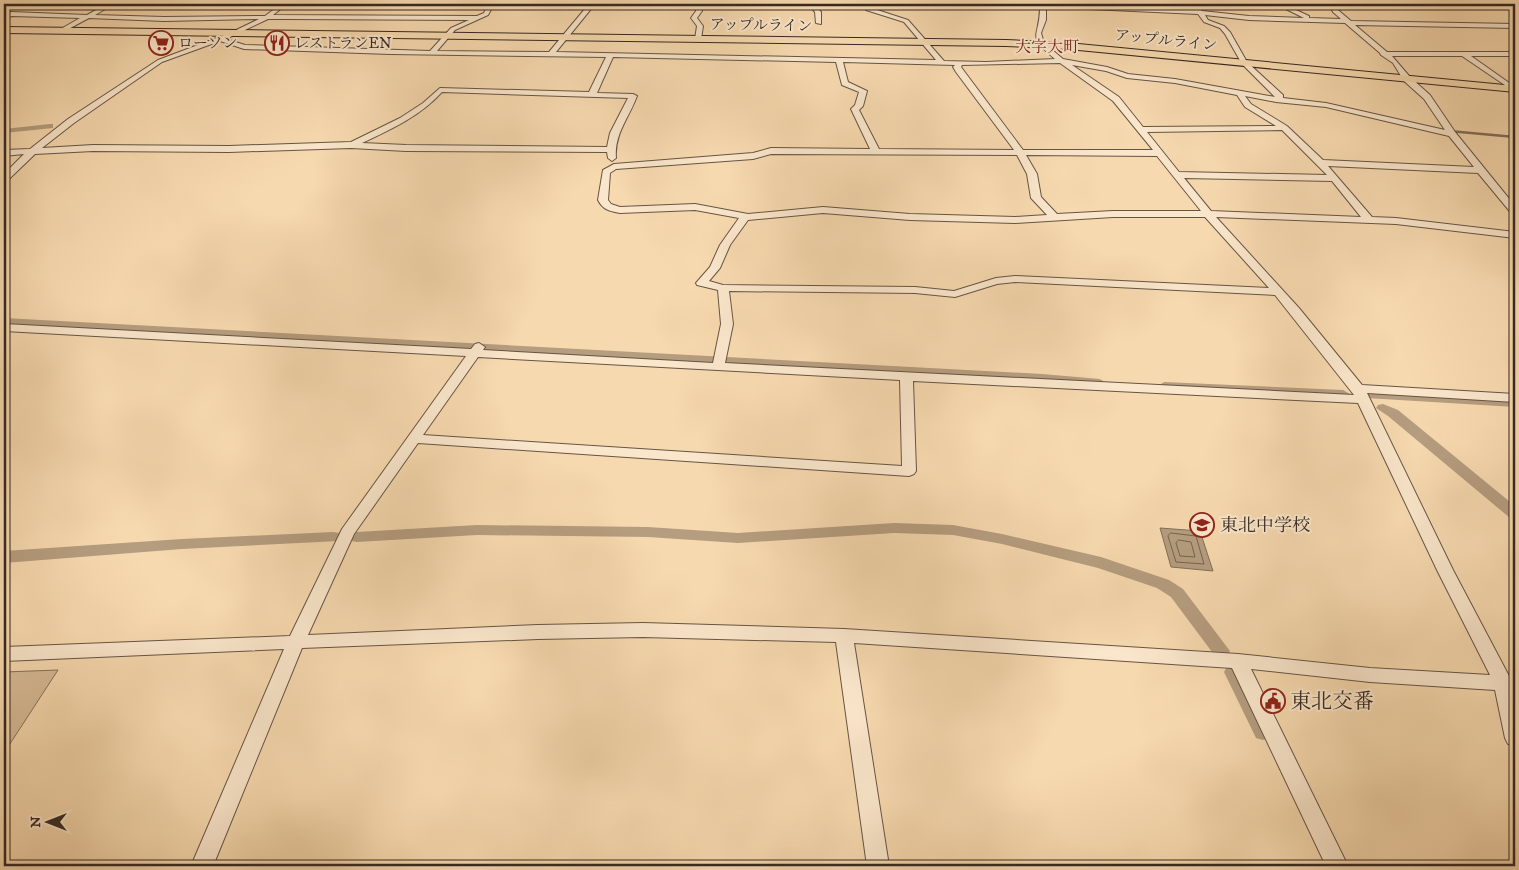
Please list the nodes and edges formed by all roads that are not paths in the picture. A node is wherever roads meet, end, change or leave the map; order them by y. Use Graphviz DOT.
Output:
graph roads {
  1 [pos="111,4"];
  2 [pos="284,4"];
  3 [pos="491,4"];
  4 [pos="592,4"];
  5 [pos="699,4"];
  6 [pos="811,4"];
  7 [pos="857,4"];
  8 [pos="1043,4"];
  9 [pos="1193,4"];
  10 [pos="1279,4"];
  11 [pos="1332,4"];
  12 [pos="1124,6"];
  13 [pos="1200,11"];
  14 [pos="90,16"];
  15 [pos="4,17"];
  16 [pos="267,17"];
  17 [pos="478,18"];
  18 [pos="1311,20"];
  19 [pos="1349,22"];
  20 [pos="819,23"];
  21 [pos="1494,26"];
  22 [pos="1515,26"];
  23 [pos="4,30"];
  24 [pos="61,31"];
  25 [pos="235,33"];
  26 [pos="1515,34"];
  27 [pos="448,36"];
  28 [pos="563,37"];
  29 [pos="221,39"];
  30 [pos="698,39"];
  31 [pos="925,42"];
  32 [pos="375,43"];
  33 [pos="1041,44"];
  34 [pos="432,52"];
  35 [pos="1383,54"];
  36 [pos="1515,54"];
  37 [pos="550,55"];
  38 [pos="610,56"];
  39 [pos="1465,56"];
  40 [pos="839,61"];
  41 [pos="1061,61"];
  42 [pos="942,62"];
  43 [pos="960,63"];
  44 [pos="1244,63"];
  45 [pos="1407,79"];
  46 [pos="1515,89"];
  47 [pos="1240,94"];
  48 [pos="592,95"];
  49 [pos="1276,100"];
  50 [pos="1284,128"];
  51 [pos="1140,130"];
  52 [pos="1452,134"];
  53 [pos="351,146"];
  54 [pos="611,150"];
  55 [pos="33,151"];
  56 [pos="601,151"];
  57 [pos="876,152"];
  58 [pos="1020,152"];
  59 [pos="4,153"];
  60 [pos="1158,153"];
  61 [pos="1320,163"];
  62 [pos="610,169"];
  63 [pos="1481,170"];
  64 [pos="1176,175"];
  65 [pos="1335,178"];
  66 [pos="4,179"];
  67 [pos="1515,212"];
  68 [pos="1208,214"];
  69 [pos="745,217"];
  70 [pos="1054,217"];
  71 [pos="1369,220"];
  72 [pos="1515,235"];
  73 [pos="723,288"];
  74 [pos="1279,292"];
  75 [pos="4,328"];
  76 [pos="477,350"];
  77 [pos="719,363"];
  78 [pos="906,378"];
  79 [pos="1360,394"];
  80 [pos="1515,398"];
  81 [pos="414,439"];
  82 [pos="844,636"];
  83 [pos="296,642"];
  84 [pos="4,654"];
  85 [pos="1238,662"];
  86 [pos="1509,684"];
  87 [pos="1515,738"];
  88 [pos="202,866"];
  89 [pos="878,866"];
  90 [pos="1336,866"];
  1 -- 14 [label="street"];
  2 -- 16 [label="street"];
  3 -- 17 [label="street"];
  4 -- 28 [label="street"];
  5 -- 30 [label="street"];
  6 -- 20 [label="street"];
  7 -- 8 [label="street"];
  7 -- 31 [label="street"];
  8 -- 12 [label="street"];
  8 -- 33 [label="street"];
  9 -- 13 [label="street"];
  10 -- 18 [label="street"];
  11 -- 19 [label="street"];
  12 -- 13 [label="street"];
  13 -- 18 [label="street"];
  13 -- 44 [label="street"];
  14 -- 15 [label="street"];
  14 -- 16 [label="street"];
  14 -- 24 [label="street"];
  16 -- 17 [label="street"];
  16 -- 25 [label="street"];
  17 -- 27 [label="street"];
  18 -- 19 [label="street"];
  19 -- 21 [label="street"];
  19 -- 35 [label="street"];
  21 -- 22 [label="street"];
  21 -- 26 [label="street"];
  23 -- 24 [label="highway, アップルライン"];
  24 -- 25 [label="highway, アップルライン"];
  25 -- 29 [label="street"];
  25 -- 32 [label="highway, アップルライン"];
  27 -- 28 [label="highway, アップルライン"];
  27 -- 32 [label="highway, アップルライン"];
  27 -- 34 [label="street"];
  28 -- 30 [label="highway, アップルライン"];
  28 -- 37 [label="street"];
  29 -- 32 [label="street"];
  29 -- 55 [label="street"];
  30 -- 31 [label="highway, アップルライン"];
  31 -- 33 [label="highway, アップルライン"];
  31 -- 42 [label="street"];
  32 -- 34 [label="street"];
  33 -- 41 [label="street"];
  33 -- 44 [label="highway, アップルライン"];
  34 -- 37 [label="street"];
  35 -- 39 [label="street"];
  35 -- 45 [label="street"];
  36 -- 39 [label="street"];
  37 -- 38 [label="street"];
  38 -- 40 [label="street"];
  38 -- 48 [label="street"];
  39 -- 46 [label="street"];
  40 -- 42 [label="street"];
  40 -- 57 [label="street"];
  41 -- 43 [label="street"];
  41 -- 47 [label="street"];
  41 -- 51 [label="street"];
  42 -- 43 [label="street"];
  43 -- 58 [label="street"];
  44 -- 45 [label="highway, アップルライン"];
  44 -- 49 [label="street"];
  45 -- 46 [label="highway, アップルライン"];
  45 -- 52 [label="street"];
  47 -- 49 [label="street"];
  47 -- 50 [label="street"];
  48 -- 53 [label="street"];
  48 -- 54 [label="street"];
  49 -- 52 [label="street"];
  50 -- 51 [label="street"];
  50 -- 61 [label="street"];
  51 -- 60 [label="street"];
  52 -- 63 [label="street"];
  53 -- 55 [label="street"];
  53 -- 56 [label="street"];
  54 -- 56 [label="street"];
  54 -- 62 [label="street"];
  55 -- 59 [label="street"];
  55 -- 66 [label="street"];
  56 -- 62 [label="street"];
  57 -- 58 [label="street"];
  57 -- 62 [label="street"];
  58 -- 60 [label="street"];
  58 -- 70 [label="street"];
  60 -- 64 [label="street"];
  61 -- 63 [label="street"];
  61 -- 65 [label="street"];
  62 -- 69 [label="street"];
  63 -- 67 [label="street"];
  64 -- 65 [label="street"];
  64 -- 68 [label="street"];
  65 -- 71 [label="street"];
  68 -- 70 [label="street"];
  68 -- 71 [label="street"];
  68 -- 74 [label="street"];
  69 -- 70 [label="street"];
  69 -- 73 [label="street"];
  71 -- 72 [label="street"];
  73 -- 74 [label="street"];
  73 -- 77 [label="street"];
  74 -- 79 [label="street"];
  75 -- 76 [label="street"];
  76 -- 77 [label="street"];
  76 -- 81 [label="street"];
  77 -- 78 [label="street"];
  78 -- 79 [label="street"];
  78 -- 81 [label="street"];
  79 -- 80 [label="street"];
  79 -- 86 [label="street"];
  81 -- 83 [label="street"];
  82 -- 83 [label="street"];
  82 -- 85 [label="street"];
  82 -- 89 [label="street"];
  83 -- 84 [label="street"];
  83 -- 88 [label="street"];
  85 -- 86 [label="street"];
  85 -- 90 [label="street"];
  86 -- 87 [label="street"];
}
